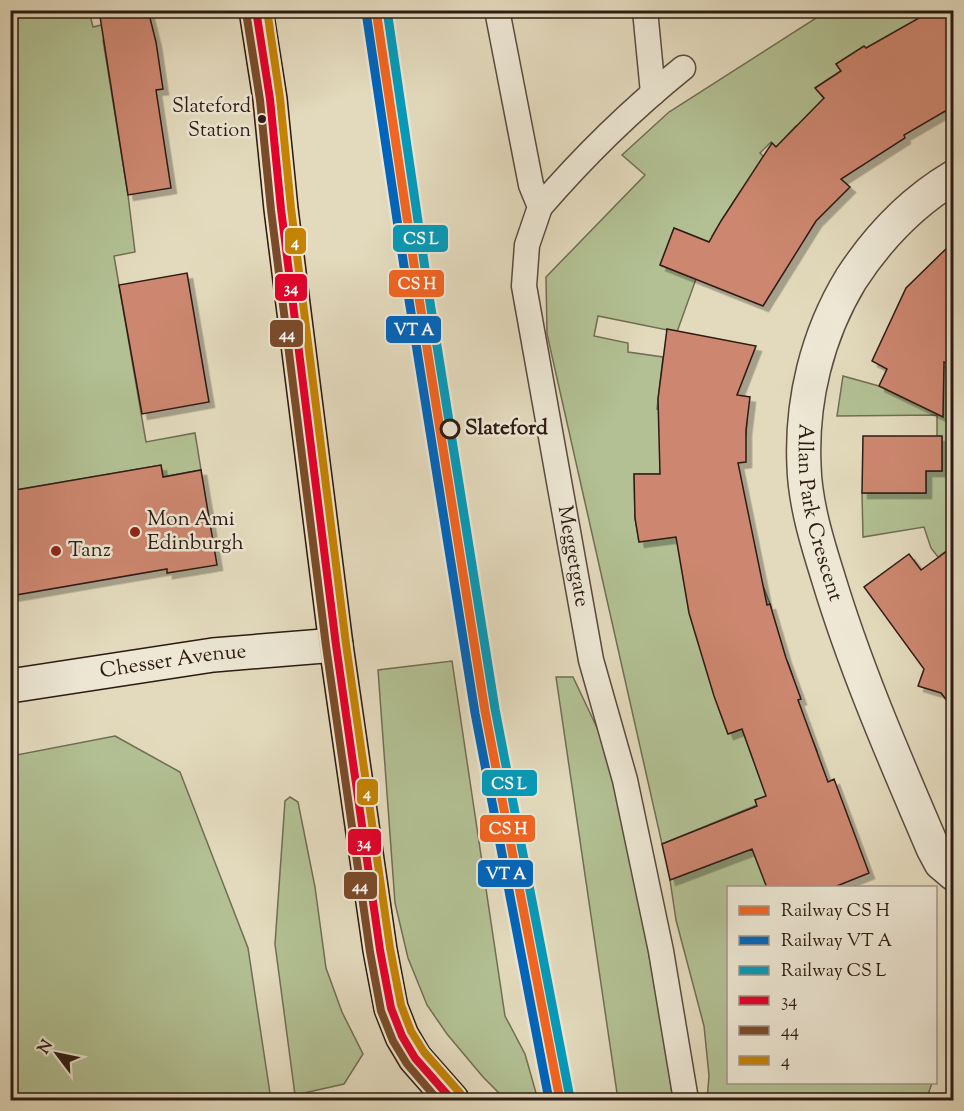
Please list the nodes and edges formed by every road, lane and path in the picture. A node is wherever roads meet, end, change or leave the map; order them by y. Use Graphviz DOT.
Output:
graph roads {
  1 [pos="256,10"];
  2 [pos="497,10"];
  3 [pos="645,10"];
  4 [pos="683,68"];
  5 [pos="652,93"];
  6 [pos="954,177"];
  7 [pos="540,207"];
  8 [pos="336,645"];
  9 [pos="10,686"];
  10 [pos="954,874"];
  11 [pos="452,1101"];
  12 [pos="686,1101"];
  1 -- 8 [label="main road"];
  2 -- 7 [label="lane"];
  3 -- 5 [label="lane"];
  4 -- 5 [label="lane"];
  5 -- 7 [label="lane"];
  6 -- 10 [label="street, Allan Park Crescent"];
  7 -- 12 [label="lane, Meggetgate"];
  8 -- 9 [label="street, Chesser Avenue"];
  8 -- 11 [label="main road"];
}
